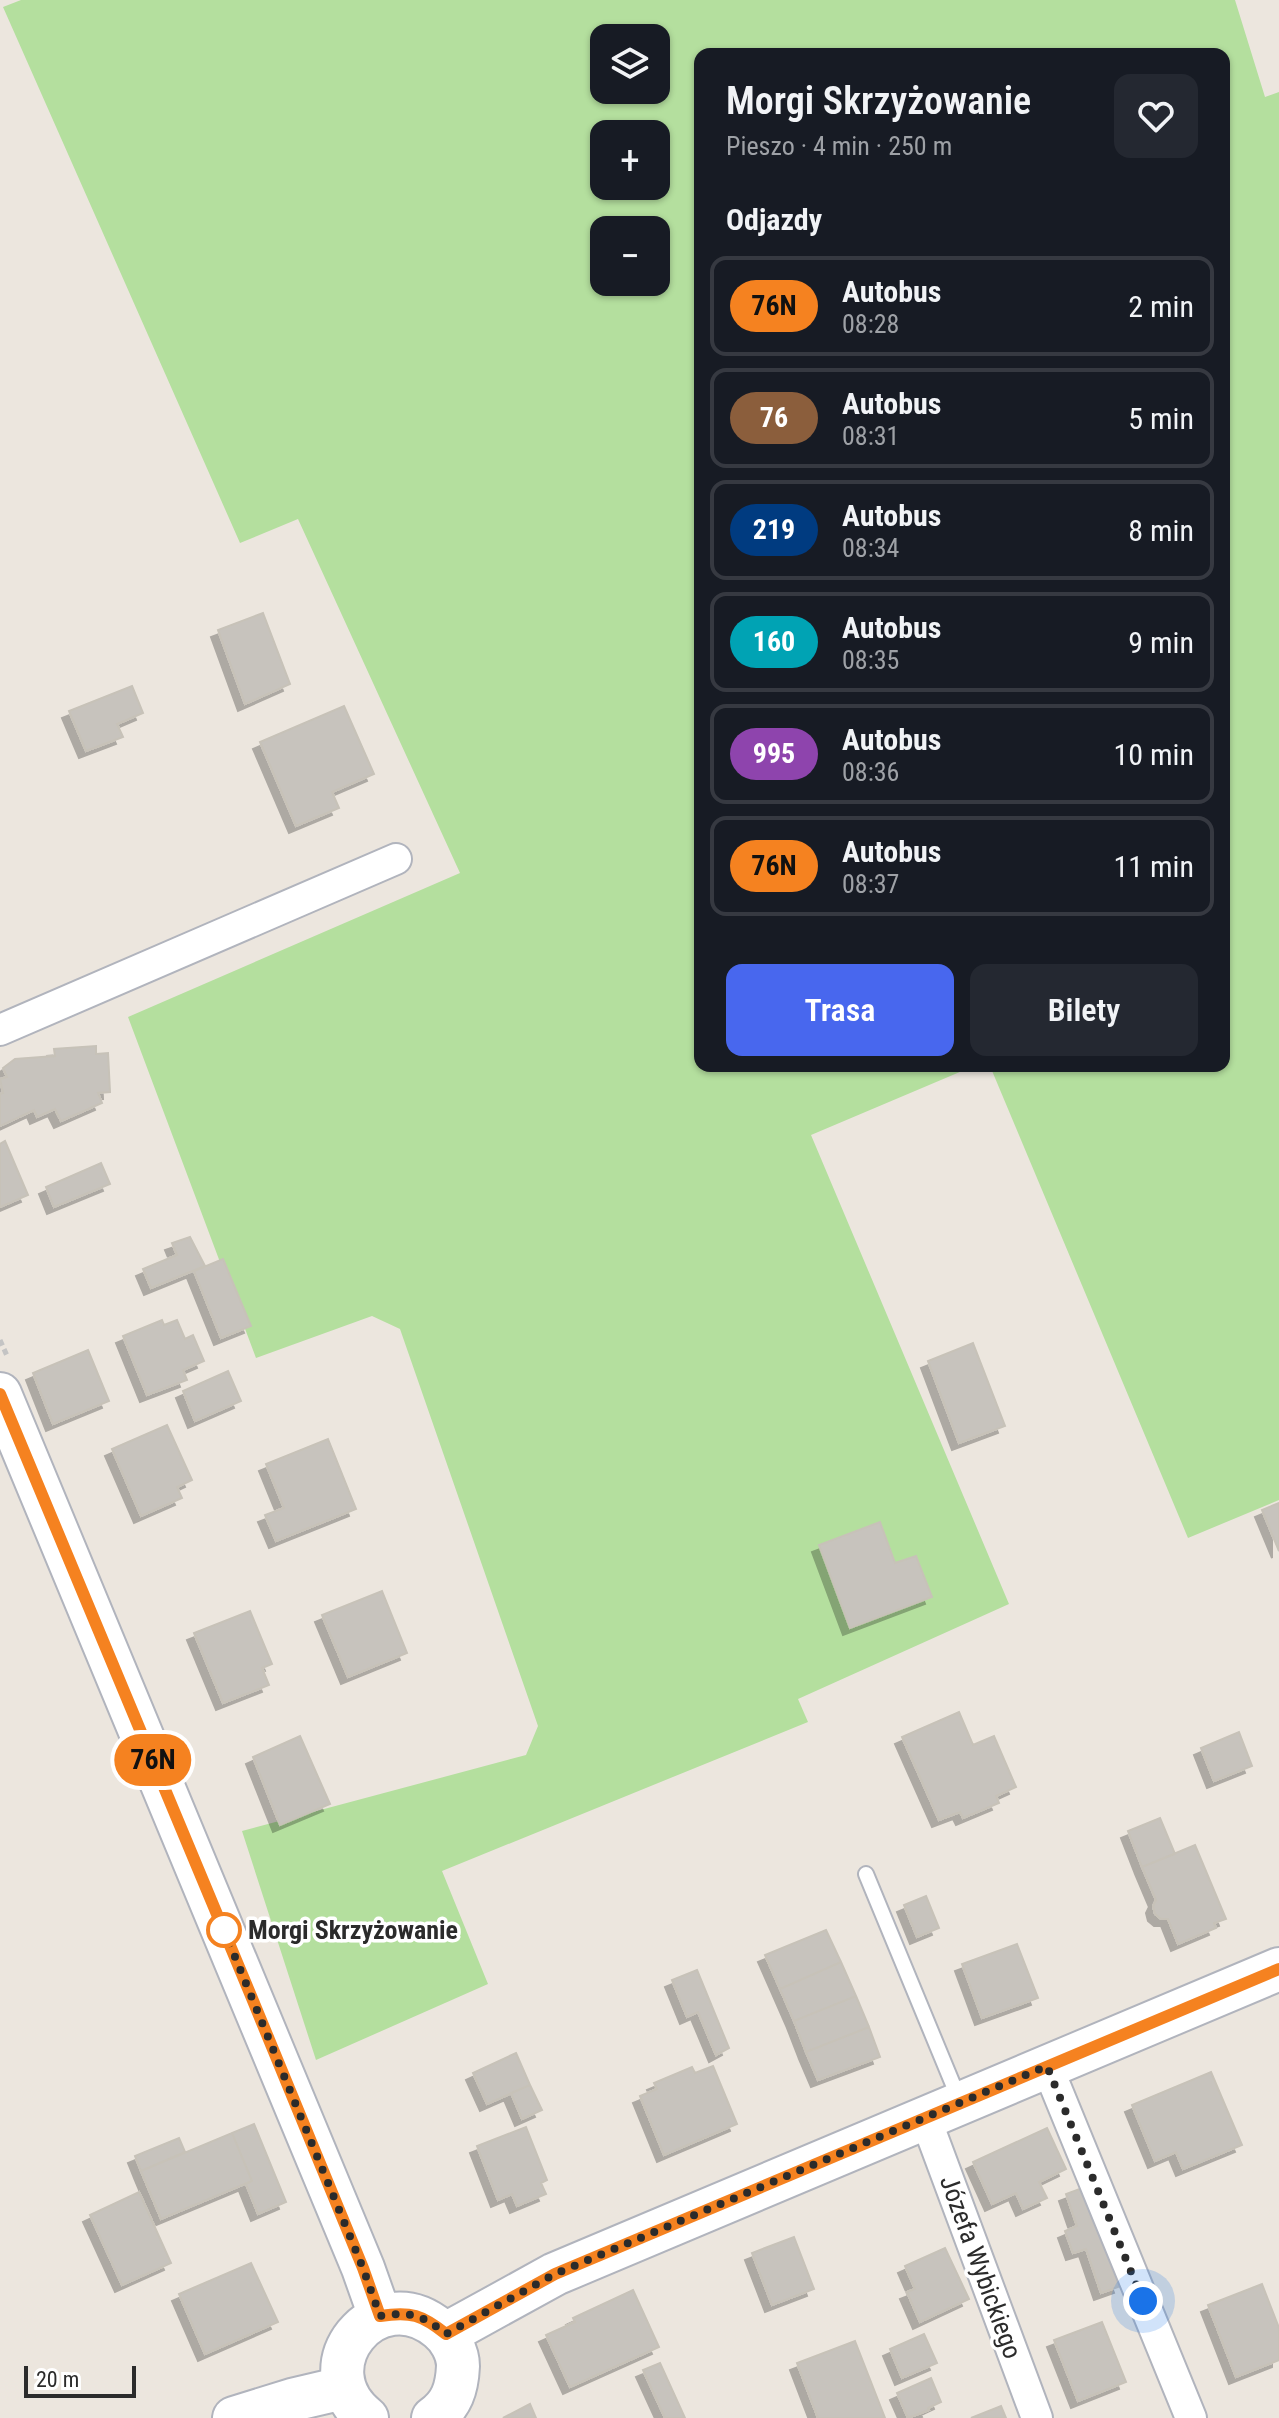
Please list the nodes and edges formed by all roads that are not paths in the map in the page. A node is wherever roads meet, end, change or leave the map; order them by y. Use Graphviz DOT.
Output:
graph roads {
  1 [pos="396,859"];
  2 [pos="0,1030"];
  3 [pos="0,1394"];
  4 [pos="866,1874"];
  5 [pos="1279,1969"];
  6 [pos="1047,2066"];
  7 [pos="943,2110"];
  8 [pos="380,2316"];
  9 [pos="446,2334"];
  10 [pos="355,2403"];
  11 [pos="234,2418"];
  12 [pos="433,2418"];
  13 [pos="1037,2418"];
  14 [pos="1191,2418"];
  1 -- 2 [label="street"];
  3 -- 8 [label="street"];
  4 -- 7 [label="lane, Józefa Wybickiego"];
  5 -- 6 [label="street"];
  6 -- 7 [label="street"];
  6 -- 14 [label="street"];
  7 -- 9 [label="street"];
  7 -- 13 [label="street, Józefa Wybickiego"];
  8 -- 9 [label="street"];
  8 -- 10 [label="street"];
  9 -- 12 [label="street"];
  10 -- 11 [label="street"];
}
